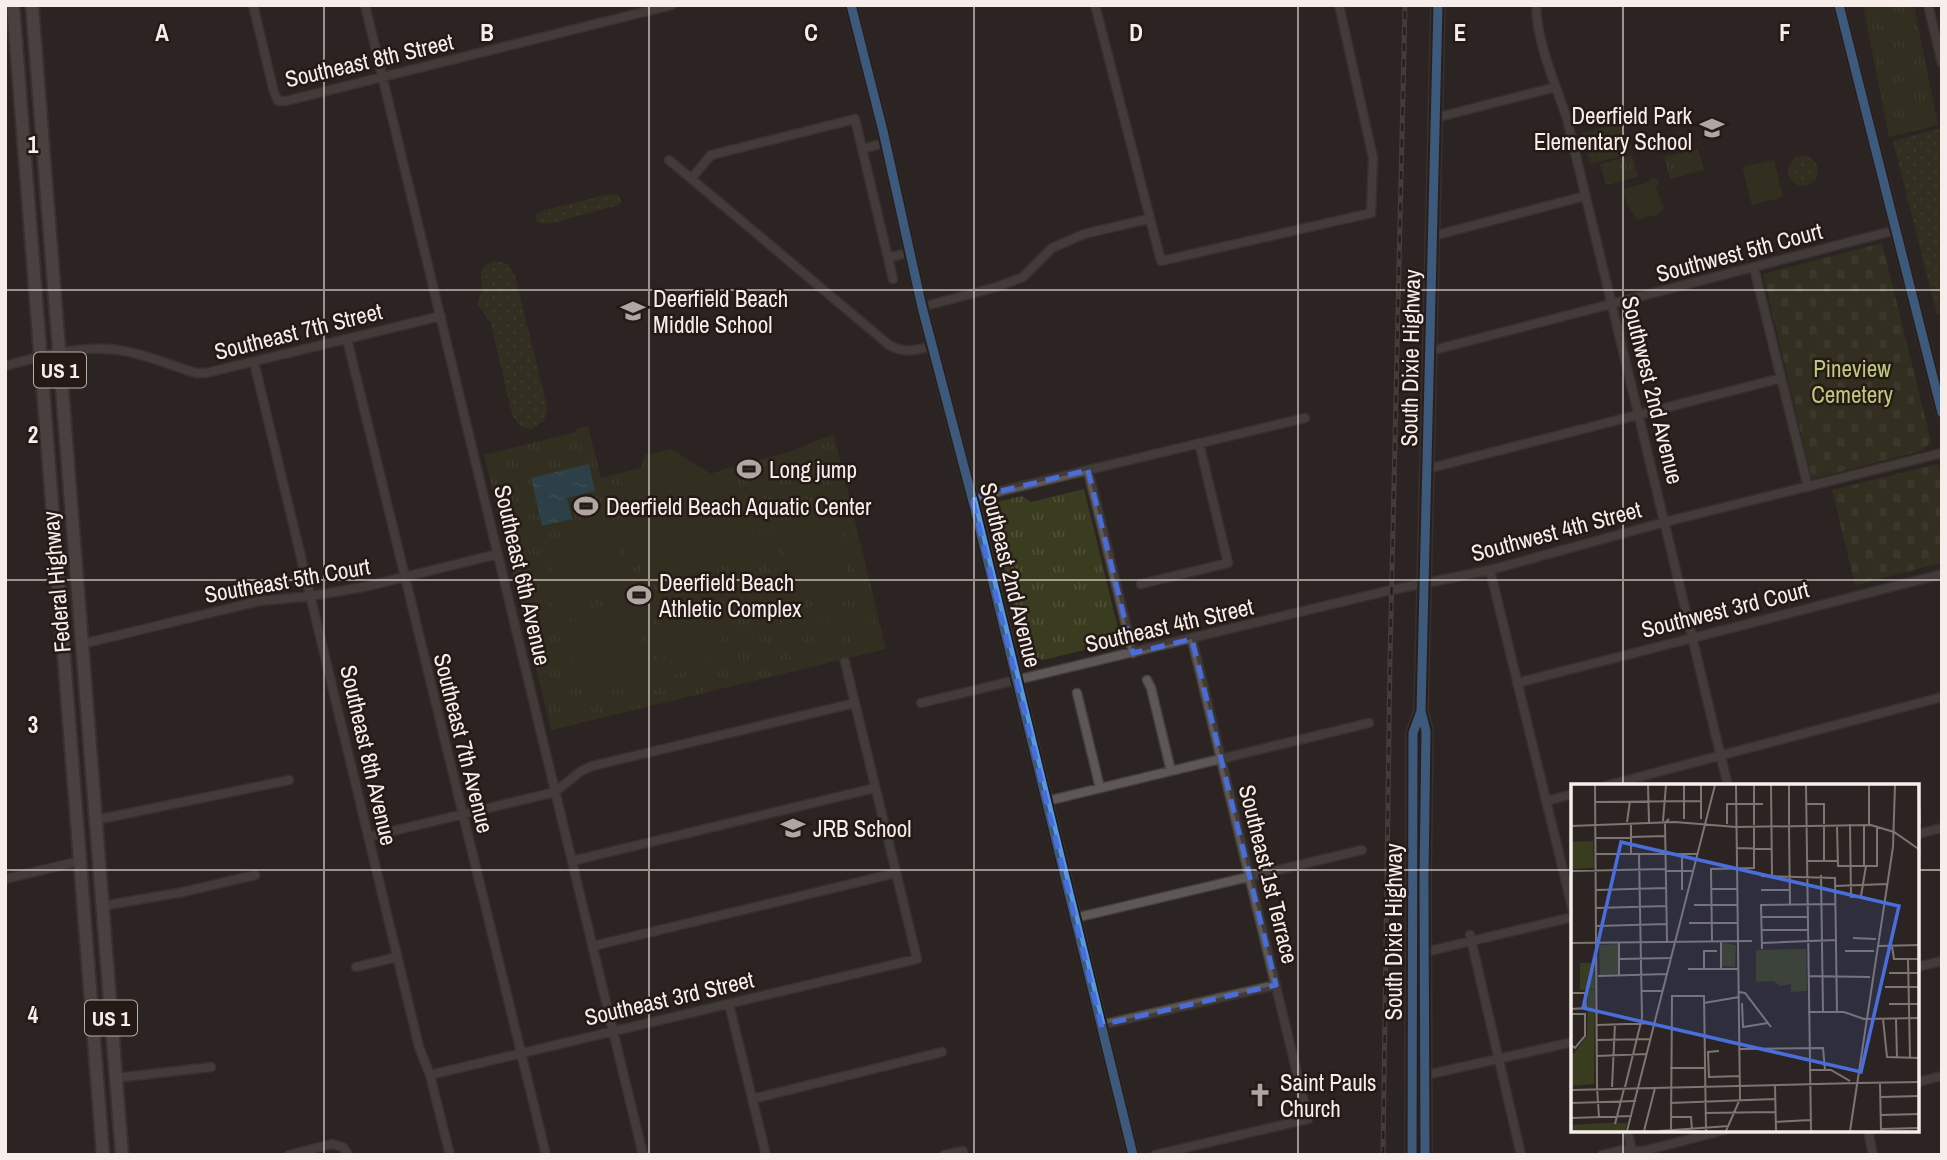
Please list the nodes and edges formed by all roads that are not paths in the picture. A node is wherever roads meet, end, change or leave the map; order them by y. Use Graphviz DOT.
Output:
graph roads {
  1 [pos="13,5"];
  2 [pos="32,5"];
  3 [pos="253,5"];
  4 [pos="365,5"];
  5 [pos="672,5"];
  6 [pos="851,5"];
  7 [pos="1096,5"];
  8 [pos="1339,5"];
  9 [pos="1536,5"];
  10 [pos="1839,5"];
  11 [pos="1928,5"];
  12 [pos="1440,6"];
  13 [pos="1942,63"];
  14 [pos="384,78"];
  15 [pos="1556,87"];
  16 [pos="21,113"];
  17 [pos="1435,118"];
  18 [pos="885,143"];
  19 [pos="24,146"];
  20 [pos="43,146"];
  21 [pos="862,149"];
  22 [pos="669,160"];
  23 [pos="691,179"];
  24 [pos="1585,196"];
  25 [pos="1148,219"];
  26 [pos="49,230"];
  27 [pos="1896,230"];
  28 [pos="1433,236"];
  29 [pos="911,252"];
  30 [pos="888,258"];
  31 [pos="1754,268"];
  32 [pos="894,279"];
  33 [pos="1613,305"];
  34 [pos="922,307"];
  35 [pos="441,316"];
  36 [pos="347,340"];
  37 [pos="933,346"];
  38 [pos="1430,351"];
  39 [pos="59,352"];
  40 [pos="40,357"];
  41 [pos="254,362"];
  42 [pos="5,366"];
  43 [pos="1781,378"];
  44 [pos="1942,413"];
  45 [pos="1639,414"];
  46 [pos="1305,418"];
  47 [pos="1199,443"];
  48 [pos="1942,453"];
  49 [pos="1427,469"];
  50 [pos="1088,470"];
  51 [pos="1808,487"];
  52 [pos="972,498"];
  53 [pos="1665,522"];
  54 [pos="498,554"];
  55 [pos="1490,570"];
  56 [pos="1942,574"];
  57 [pos="405,577"];
  58 [pos="1424,583"];
  59 [pos="1142,584"];
  60 [pos="311,596"];
  61 [pos="60,611"];
  62 [pos="1693,637"];
  63 [pos="1192,639"];
  64 [pos="82,644"];
  65 [pos="1133,653"];
  66 [pos="845,662"];
  67 [pos="65,664"];
  68 [pos="1017,680"];
  69 [pos="1147,680"];
  70 [pos="1517,683"];
  71 [pos="86,693"];
  72 [pos="1077,694"];
  73 [pos="1942,697"];
  74 [pos="855,703"];
  75 [pos="921,703"];
  76 [pos="1369,723"];
  77 [pos="1720,755"];
  78 [pos="1221,759"];
  79 [pos="1171,771"];
  80 [pos="289,780"];
  81 [pos="1612,784"];
  82 [pos="1727,784"];
  83 [pos="875,788"];
  84 [pos="1100,788"];
  85 [pos="555,792"];
  86 [pos="1571,795"];
  87 [pos="1047,801"];
  88 [pos="1546,801"];
  89 [pos="462,815"];
  90 [pos="96,820"];
  91 [pos="78,828"];
  92 [pos="1942,828"];
  93 [pos="1919,834"];
  94 [pos="368,838"];
  95 [pos="1362,850"];
  96 [pos="99,853"];
  97 [pos="80,861"];
  98 [pos="572,861"];
  99 [pos="896,873"];
  100 [pos="255,875"];
  101 [pos="1249,876"];
  102 [pos="5,879"];
  103 [pos="102,899"];
  104 [pos="1571,903"];
  105 [pos="1571,917"];
  106 [pos="1075,918"];
  107 [pos="1470,939"];
  108 [pos="593,946"];
  109 [pos="1418,954"];
  110 [pos="397,957"];
  111 [pos="1942,961"];
  112 [pos="356,967"];
  113 [pos="1919,967"];
  114 [pos="1276,985"];
  115 [pos="729,1004"];
  116 [pos="1101,1025"];
  117 [pos="614,1031"];
  118 [pos="1571,1042"];
  119 [pos="942,1052"];
  120 [pos="96,1054"];
  121 [pos="521,1054"];
  122 [pos="1499,1060"];
  123 [pos="211,1067"];
  124 [pos="430,1075"];
  125 [pos="1426,1075"];
  126 [pos="1942,1076"];
  127 [pos="116,1078"];
  128 [pos="98,1082"];
  129 [pos="1919,1082"];
  130 [pos="752,1099"];
  131 [pos="119,1111"];
  132 [pos="1627,1132"];
  133 [pos="1717,1132"];
  134 [pos="1868,1132"];
  135 [pos="346,1151"];
  136 [pos="963,1151"];
  137 [pos="1632,1153"];
  138 [pos="103,1155"];
  139 [pos="122,1155"];
  140 [pos="289,1155"];
  141 [pos="450,1155"];
  142 [pos="546,1155"];
  143 [pos="643,1155"];
  144 [pos="766,1155"];
  145 [pos="944,1155"];
  146 [pos="1133,1155"];
  147 [pos="1155,1155"];
  148 [pos="1412,1155"];
  149 [pos="1425,1155"];
  150 [pos="1521,1155"];
  151 [pos="1602,1155"];
  152 [pos="1873,1155"];
  1 -- 16 [label="main road, Federal Highway / US 1"];
  2 -- 20 [label="main road, Federal Highway / US 1"];
  3 -- 14 [label="street, Southeast 8th Street"];
  4 -- 14 [label="street, Southeast 6th Avenue"];
  5 -- 14 [label="street, Southeast 8th Street"];
  6 -- 18 [label="street, Southeast 2nd Avenue"];
  7 -- 25 [label="street"];
  8 -- 25 [label="street"];
  9 -- 15 [label="street, Southwest 2nd Avenue"];
  10 -- 27 [label="street"];
  11 -- 13 [label="street"];
  12 -- 17 [label="main road, South Dixie Highway"];
  14 -- 35 [label="street, Southeast 6th Avenue"];
  15 -- 17 [label="street"];
  15 -- 24 [label="street, Southwest 2nd Avenue"];
  16 -- 19 [label="main road, Federal Highway / US 1"];
  16 -- 20 [label="main road"];
  17 -- 28 [label="main road, South Dixie Highway"];
  18 -- 21 [label="street"];
  18 -- 29 [label="street, Southeast 2nd Avenue"];
  19 -- 26 [label="main road"];
  19 -- 40 [label="main road, Federal Highway / US 1"];
  20 -- 26 [label="main road, Federal Highway / US 1"];
  21 -- 23 [label="street"];
  21 -- 30 [label="street"];
  22 -- 23 [label="street"];
  23 -- 37 [label="street"];
  24 -- 28 [label="street"];
  24 -- 33 [label="street, Southwest 2nd Avenue"];
  25 -- 34 [label="street"];
  26 -- 39 [label="main road, Federal Highway / US 1"];
  27 -- 31 [label="street, Southwest 5th Court"];
  27 -- 44 [label="street"];
  28 -- 38 [label="main road, South Dixie Highway"];
  29 -- 30 [label="street"];
  29 -- 34 [label="street, Southeast 2nd Avenue"];
  30 -- 32 [label="street"];
  31 -- 33 [label="street, Southwest 5th Court"];
  31 -- 43 [label="street"];
  33 -- 38 [label="street, Southwest 5th Court"];
  33 -- 45 [label="street, Southwest 2nd Avenue"];
  34 -- 37 [label="street, Southeast 2nd Avenue"];
  35 -- 36 [label="street, Southeast 7th Street"];
  35 -- 54 [label="street, Southeast 6th Avenue"];
  36 -- 41 [label="street, Southeast 7th Street"];
  36 -- 57 [label="street, Southeast 7th Avenue"];
  37 -- 52 [label="street, Southeast 2nd Avenue"];
  38 -- 49 [label="main road, South Dixie Highway"];
  39 -- 40 [label="street, Southeast 7th Street"];
  39 -- 41 [label="street, Southeast 7th Street"];
  39 -- 64 [label="main road, Federal Highway / US 1"];
  40 -- 42 [label="street, Southeast 7th Street"];
  40 -- 61 [label="main road, Federal Highway / US 1"];
  41 -- 60 [label="street, Southeast 8th Avenue"];
  43 -- 45 [label="street"];
  43 -- 51 [label="street"];
  45 -- 49 [label="street"];
  45 -- 53 [label="street, Southwest 2nd Avenue"];
  46 -- 47 [label="street"];
  47 -- 50 [label="street"];
  47 -- 59 [label="street"];
  48 -- 51 [label="street, Southwest 4th Street"];
  49 -- 58 [label="main road, South Dixie Highway"];
  50 -- 52 [label="street"];
  50 -- 65 [label="street"];
  51 -- 53 [label="street, Southwest 4th Street"];
  52 -- 68 [label="street, Southeast 2nd Avenue"];
  53 -- 55 [label="street, Southwest 4th Street"];
  53 -- 62 [label="street, Southwest 2nd Avenue"];
  54 -- 57 [label="street, Southeast 5th Court"];
  54 -- 85 [label="street, Southeast 6th Avenue"];
  55 -- 58 [label="street, Southwest 4th Street"];
  55 -- 70 [label="street"];
  56 -- 62 [label="street, Southwest 3rd Court"];
  57 -- 60 [label="street, Southeast 5th Court"];
  57 -- 89 [label="street, Southeast 7th Avenue"];
  58 -- 63 [label="street, Southeast 4th Street"];
  58 -- 109 [label="main road, South Dixie Highway"];
  60 -- 64 [label="street, Southeast 5th Court"];
  60 -- 94 [label="street, Southeast 8th Avenue"];
  61 -- 64 [label="main road"];
  61 -- 67 [label="main road, Federal Highway / US 1"];
  62 -- 70 [label="street, Southwest 3rd Court"];
  62 -- 77 [label="street, Southwest 2nd Avenue"];
  63 -- 65 [label="street, Southeast 4th Street"];
  63 -- 78 [label="street, Southeast 1st Terrace"];
  64 -- 71 [label="main road, Federal Highway / US 1"];
  65 -- 68 [label="street, Southeast 4th Street"];
  66 -- 74 [label="street"];
  67 -- 71 [label="main road"];
  67 -- 91 [label="main road, Federal Highway / US 1"];
  68 -- 75 [label="street, Southeast 4th Street"];
  68 -- 87 [label="street, Southeast 2nd Avenue"];
  69 -- 79 [label="street"];
  70 -- 88 [label="street"];
  71 -- 90 [label="main road, Federal Highway / US 1"];
  72 -- 84 [label="street"];
  73 -- 77 [label="street"];
  74 -- 83 [label="street"];
  74 -- 85 [label="street"];
  76 -- 78 [label="street"];
  77 -- 81 [label="street"];
  77 -- 82 [label="street, Southwest 2nd Avenue"];
  78 -- 79 [label="street"];
  78 -- 101 [label="street, Southeast 1st Terrace"];
  79 -- 84 [label="street"];
  80 -- 90 [label="street"];
  83 -- 98 [label="street"];
  83 -- 99 [label="street"];
  84 -- 87 [label="street"];
  85 -- 89 [label="street"];
  85 -- 98 [label="street, Southeast 6th Avenue"];
  86 -- 88 [label="street"];
  87 -- 106 [label="street, Southeast 2nd Avenue"];
  88 -- 104 [label="street"];
  89 -- 94 [label="street"];
  89 -- 121 [label="street, Southeast 7th Avenue"];
  90 -- 96 [label="main road, Federal Highway / US 1"];
  91 -- 96 [label="main road"];
  91 -- 97 [label="main road, Federal Highway / US 1"];
  92 -- 93 [label="street"];
  94 -- 110 [label="street, Southeast 8th Avenue"];
  95 -- 101 [label="street"];
  96 -- 103 [label="main road, Federal Highway / US 1"];
  97 -- 102 [label="street"];
  97 -- 103 [label="main road"];
  97 -- 120 [label="main road, Federal Highway / US 1"];
  98 -- 108 [label="street, Southeast 6th Avenue"];
  99 -- 108 [label="street"];
  99 -- 115 [label="street, Southeast 3rd Street"];
  100 -- 103 [label="street"];
  101 -- 106 [label="street"];
  101 -- 114 [label="street, Southeast 1st Terrace"];
  103 -- 127 [label="main road, Federal Highway / US 1"];
  105 -- 107 [label="street"];
  106 -- 116 [label="street, Southeast 2nd Avenue"];
  107 -- 109 [label="street"];
  107 -- 122 [label="street"];
  108 -- 117 [label="street, Southeast 6th Avenue"];
  109 -- 125 [label="main road, South Dixie Highway"];
  109 -- 148 [label="main road, South Dixie Highway"];
  110 -- 112 [label="street"];
  110 -- 124 [label="street, Southeast 8th Avenue"];
  111 -- 113 [label="street"];
  114 -- 116 [label="street"];
  114 -- 147 [label="street, Southeast 1st Terrace"];
  115 -- 117 [label="street, Southeast 3rd Street"];
  115 -- 130 [label="street"];
  116 -- 146 [label="street, Southeast 2nd Avenue"];
  117 -- 121 [label="street, Southeast 3rd Street"];
  117 -- 143 [label="street, Southeast 6th Avenue"];
  118 -- 122 [label="street"];
  119 -- 130 [label="street"];
  120 -- 127 [label="main road"];
  120 -- 128 [label="main road, Federal Highway / US 1"];
  121 -- 124 [label="street, Southeast 3rd Street"];
  121 -- 142 [label="street, Southeast 7th Avenue"];
  122 -- 125 [label="street"];
  122 -- 150 [label="street"];
  123 -- 127 [label="street"];
  124 -- 141 [label="street, Southeast 8th Avenue"];
  125 -- 149 [label="main road, South Dixie Highway"];
  126 -- 129 [label="street"];
  127 -- 131 [label="main road, Federal Highway / US 1"];
  128 -- 131 [label="main road"];
  128 -- 138 [label="main road, Federal Highway / US 1"];
  130 -- 144 [label="street"];
  131 -- 139 [label="main road, Federal Highway / US 1"];
  132 -- 137 [label="street"];
  133 -- 137 [label="street"];
  134 -- 152 [label="street"];
  135 -- 140 [label="street"];
  136 -- 145 [label="street"];
  137 -- 151 [label="street"];
}
